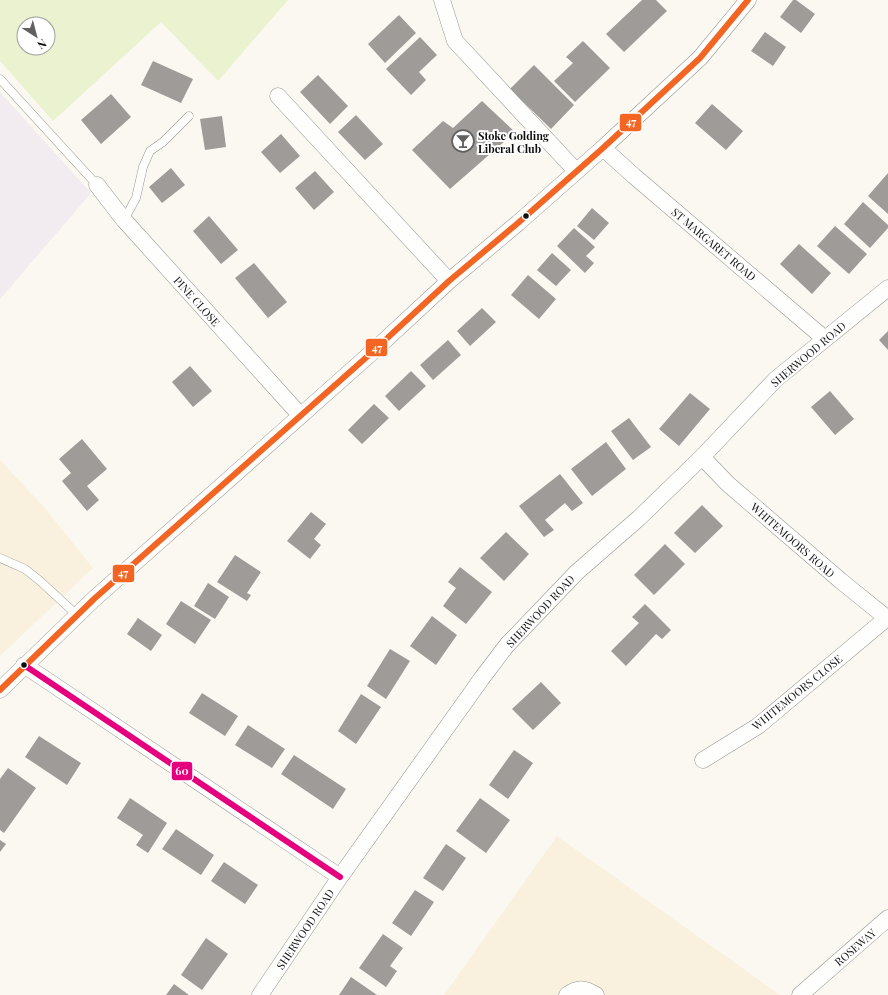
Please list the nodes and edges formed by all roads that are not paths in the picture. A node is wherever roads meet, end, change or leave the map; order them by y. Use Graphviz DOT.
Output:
graph roads {
  1 [pos="442,0"];
  2 [pos="748,0"];
  3 [pos="0,79"];
  4 [pos="278,96"];
  5 [pos="189,116"];
  6 [pos="603,148"];
  7 [pos="576,171"];
  8 [pos="97,185"];
  9 [pos="124,220"];
  10 [pos="449,281"];
  11 [pos="888,288"];
  12 [pos="825,339"];
  13 [pos="300,415"];
  14 [pos="702,457"];
  15 [pos="0,558"];
  16 [pos="77,615"];
  17 [pos="887,619"];
  18 [pos="24,665"];
  19 [pos="0,690"];
  20 [pos="703,760"];
  21 [pos="340,877"];
  22 [pos="888,918"];
  23 [pos="260,995"];
  24 [pos="567,995"];
  25 [pos="596,995"];
  26 [pos="800,995"];
  1 -- 7 [label="street"];
  2 -- 6 [label="street"];
  3 -- 8 [label="lane"];
  4 -- 10 [label="street"];
  5 -- 9 [label="lane"];
  6 -- 7 [label="street"];
  6 -- 12 [label="street, ST MARGARET ROAD"];
  7 -- 10 [label="street"];
  8 -- 9 [label="street, PINE CLOSE"];
  9 -- 13 [label="street, PINE CLOSE"];
  10 -- 13 [label="street"];
  11 -- 12 [label="street, SHERWOOD ROAD"];
  12 -- 14 [label="street, SHERWOOD ROAD"];
  13 -- 16 [label="street"];
  14 -- 17 [label="street, WHITEMOORS ROAD"];
  14 -- 21 [label="street, SHERWOOD ROAD"];
  15 -- 16 [label="lane"];
  16 -- 18 [label="street"];
  17 -- 20 [label="street, WHITEMOORS CLOSE"];
  18 -- 19 [label="street"];
  18 -- 21 [label="street"];
  21 -- 23 [label="street, SHERWOOD ROAD"];
  22 -- 26 [label="street, ROSEWAY"];
  24 -- 25 [label="street"];
}
